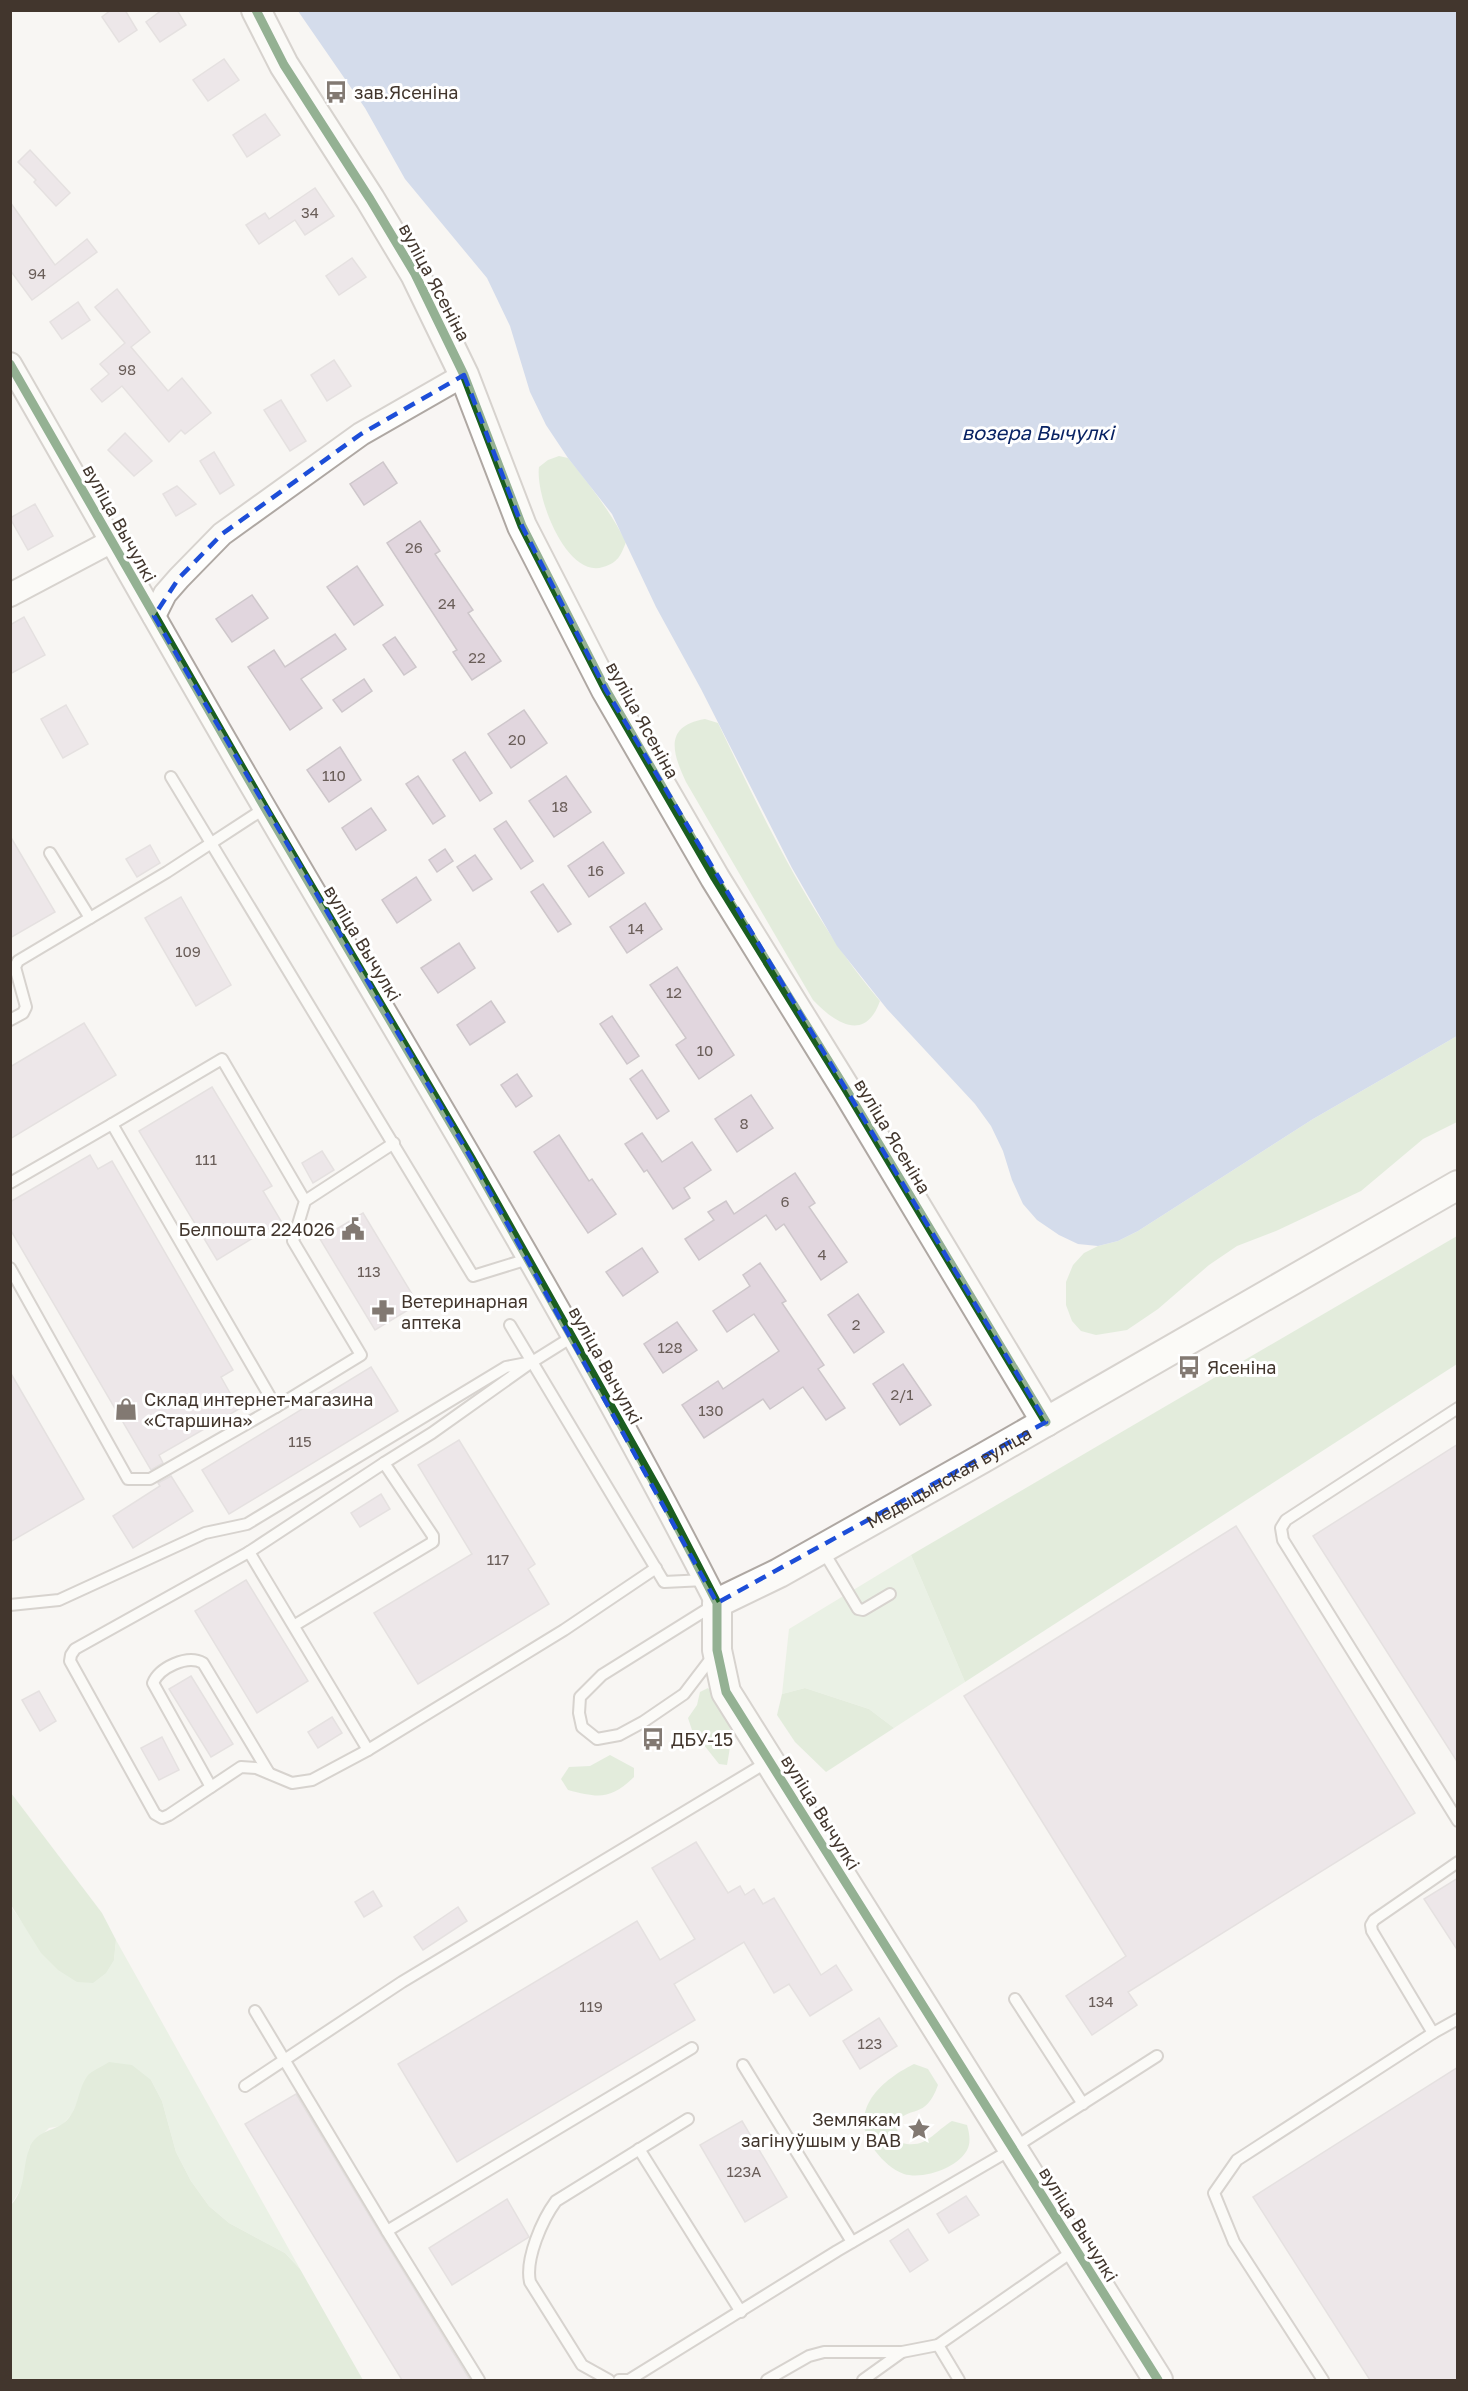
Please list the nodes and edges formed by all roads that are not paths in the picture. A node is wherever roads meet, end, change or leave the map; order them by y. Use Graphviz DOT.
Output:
graph roads {
  1 [pos="256,10"];
  2 [pos="10,364"];
  3 [pos="465,375"];
  4 [pos="112,541"];
  5 [pos="10,595"];
  6 [pos="154,616"];
  7 [pos="171,777"];
  8 [pos="265,808"];
  9 [pos="210,843"];
  10 [pos="50,853"];
  11 [pos="90,918"];
  12 [pos="10,1020"];
  13 [pos="112,1124"];
  14 [pos="394,1143"];
  15 [pos="10,1183"];
  16 [pos="1458,1185"];
  17 [pos="305,1201"];
  18 [pos="528,1259"];
  19 [pos="10,1268"];
  20 [pos="510,1325"];
  21 [pos="572,1337"];
  22 [pos="532,1362"];
  23 [pos="276,1407"];
  24 [pos="1458,1408"];
  25 [pos="1046,1422"];
  26 [pos="384,1463"];
  27 [pos="822,1549"];
  28 [pos="249,1552"];
  29 [pos="656,1568"];
  30 [pos="711,1591"];
  31 [pos="890,1594"];
  32 [pos="10,1605"];
  33 [pos="295,1625"];
  34 [pos="717,1650"];
  35 [pos="368,1750"];
  36 [pos="769,1761"];
  37 [pos="270,1773"];
  38 [pos="211,1787"];
  39 [pos="1458,1821"];
  40 [pos="1458,1862"];
  41 [pos="1016,1999"];
  42 [pos="255,2011"];
  43 [pos="1458,2019"];
  44 [pos="1433,2033"];
  45 [pos="692,2048"];
  46 [pos="1157,2056"];
  47 [pos="284,2059"];
  48 [pos="743,2065"];
  49 [pos="245,2086"];
  50 [pos="1083,2104"];
  51 [pos="688,2119"];
  52 [pos="639,2149"];
  53 [pos="1012,2149"];
  54 [pos="387,2231"];
  55 [pos="852,2242"];
  56 [pos="1076,2249"];
  57 [pos="741,2312"];
  58 [pos="938,2345"];
  59 [pos="902,2352"];
  60 [pos="479,2380"];
  61 [pos="609,2380"];
  62 [pos="619,2380"];
  63 [pos="767,2380"];
  64 [pos="863,2380"];
  65 [pos="959,2380"];
  66 [pos="1158,2380"];
  67 [pos="1323,2380"];
  1 -- 3 [label="street, вуліца Ясеніна"];
  2 -- 4 [label="street, вуліца Вычулкі"];
  3 -- 6 [label="street"];
  3 -- 25 [label="street, вуліца Ясеніна"];
  4 -- 5 [label="street"];
  4 -- 6 [label="street, вуліца Вычулкі"];
  6 -- 8 [label="street, вуліца Вычулкі"];
  7 -- 9 [label="lane"];
  8 -- 9 [label="lane"];
  8 -- 18 [label="street, вуліца Вычулкі"];
  9 -- 11 [label="lane"];
  9 -- 14 [label="lane"];
  10 -- 11 [label="lane"];
  11 -- 12 [label="lane"];
  13 -- 15 [label="lane"];
  13 -- 17 [label="lane"];
  13 -- 23 [label="lane"];
  14 -- 17 [label="lane"];
  14 -- 18 [label="lane"];
  16 -- 25 [label="street, Медыцынская вуліца"];
  17 -- 23 [label="lane"];
  18 -- 21 [label="street, вуліца Вычулкі"];
  19 -- 23 [label="lane"];
  20 -- 22 [label="lane"];
  21 -- 22 [label="lane"];
  21 -- 30 [label="street, вуліца Вычулкі"];
  22 -- 26 [label="lane"];
  22 -- 29 [label="lane"];
  22 -- 32 [label="lane"];
  24 -- 39 [label="lane"];
  25 -- 27 [label="street, Медыцынская вуліца"];
  26 -- 28 [label="lane"];
  26 -- 33 [label="lane"];
  27 -- 30 [label="street, Медыцынская вуліца"];
  27 -- 31 [label="lane"];
  28 -- 33 [label="lane"];
  28 -- 38 [label="lane"];
  29 -- 30 [label="lane"];
  29 -- 35 [label="lane"];
  30 -- 34 [label="street, вуліца Вычулкі"];
  30 -- 34 [label="lane"];
  33 -- 35 [label="lane"];
  34 -- 36 [label="street, вуліца Вычулкі"];
  35 -- 37 [label="lane"];
  36 -- 47 [label="lane"];
  36 -- 53 [label="street, вуліца Вычулкі"];
  37 -- 38 [label="lane"];
  37 -- 38 [label="lane"];
  40 -- 44 [label="lane"];
  41 -- 50 [label="lane"];
  42 -- 47 [label="lane"];
  43 -- 44 [label="lane"];
  44 -- 67 [label="lane"];
  45 -- 54 [label="lane"];
  46 -- 50 [label="lane"];
  47 -- 49 [label="lane"];
  47 -- 54 [label="lane"];
  48 -- 55 [label="lane"];
  50 -- 53 [label="lane"];
  51 -- 52 [label="lane"];
  52 -- 57 [label="lane"];
  52 -- 61 [label="lane"];
  53 -- 55 [label="lane"];
  53 -- 56 [label="street, вуліца Вычулкі"];
  54 -- 60 [label="lane"];
  55 -- 57 [label="lane"];
  56 -- 58 [label="lane"];
  56 -- 66 [label="street, вуліца Вычулкі"];
  57 -- 62 [label="lane"];
  58 -- 59 [label="lane"];
  58 -- 65 [label="lane"];
  59 -- 63 [label="lane"];
  59 -- 64 [label="lane"];
}
